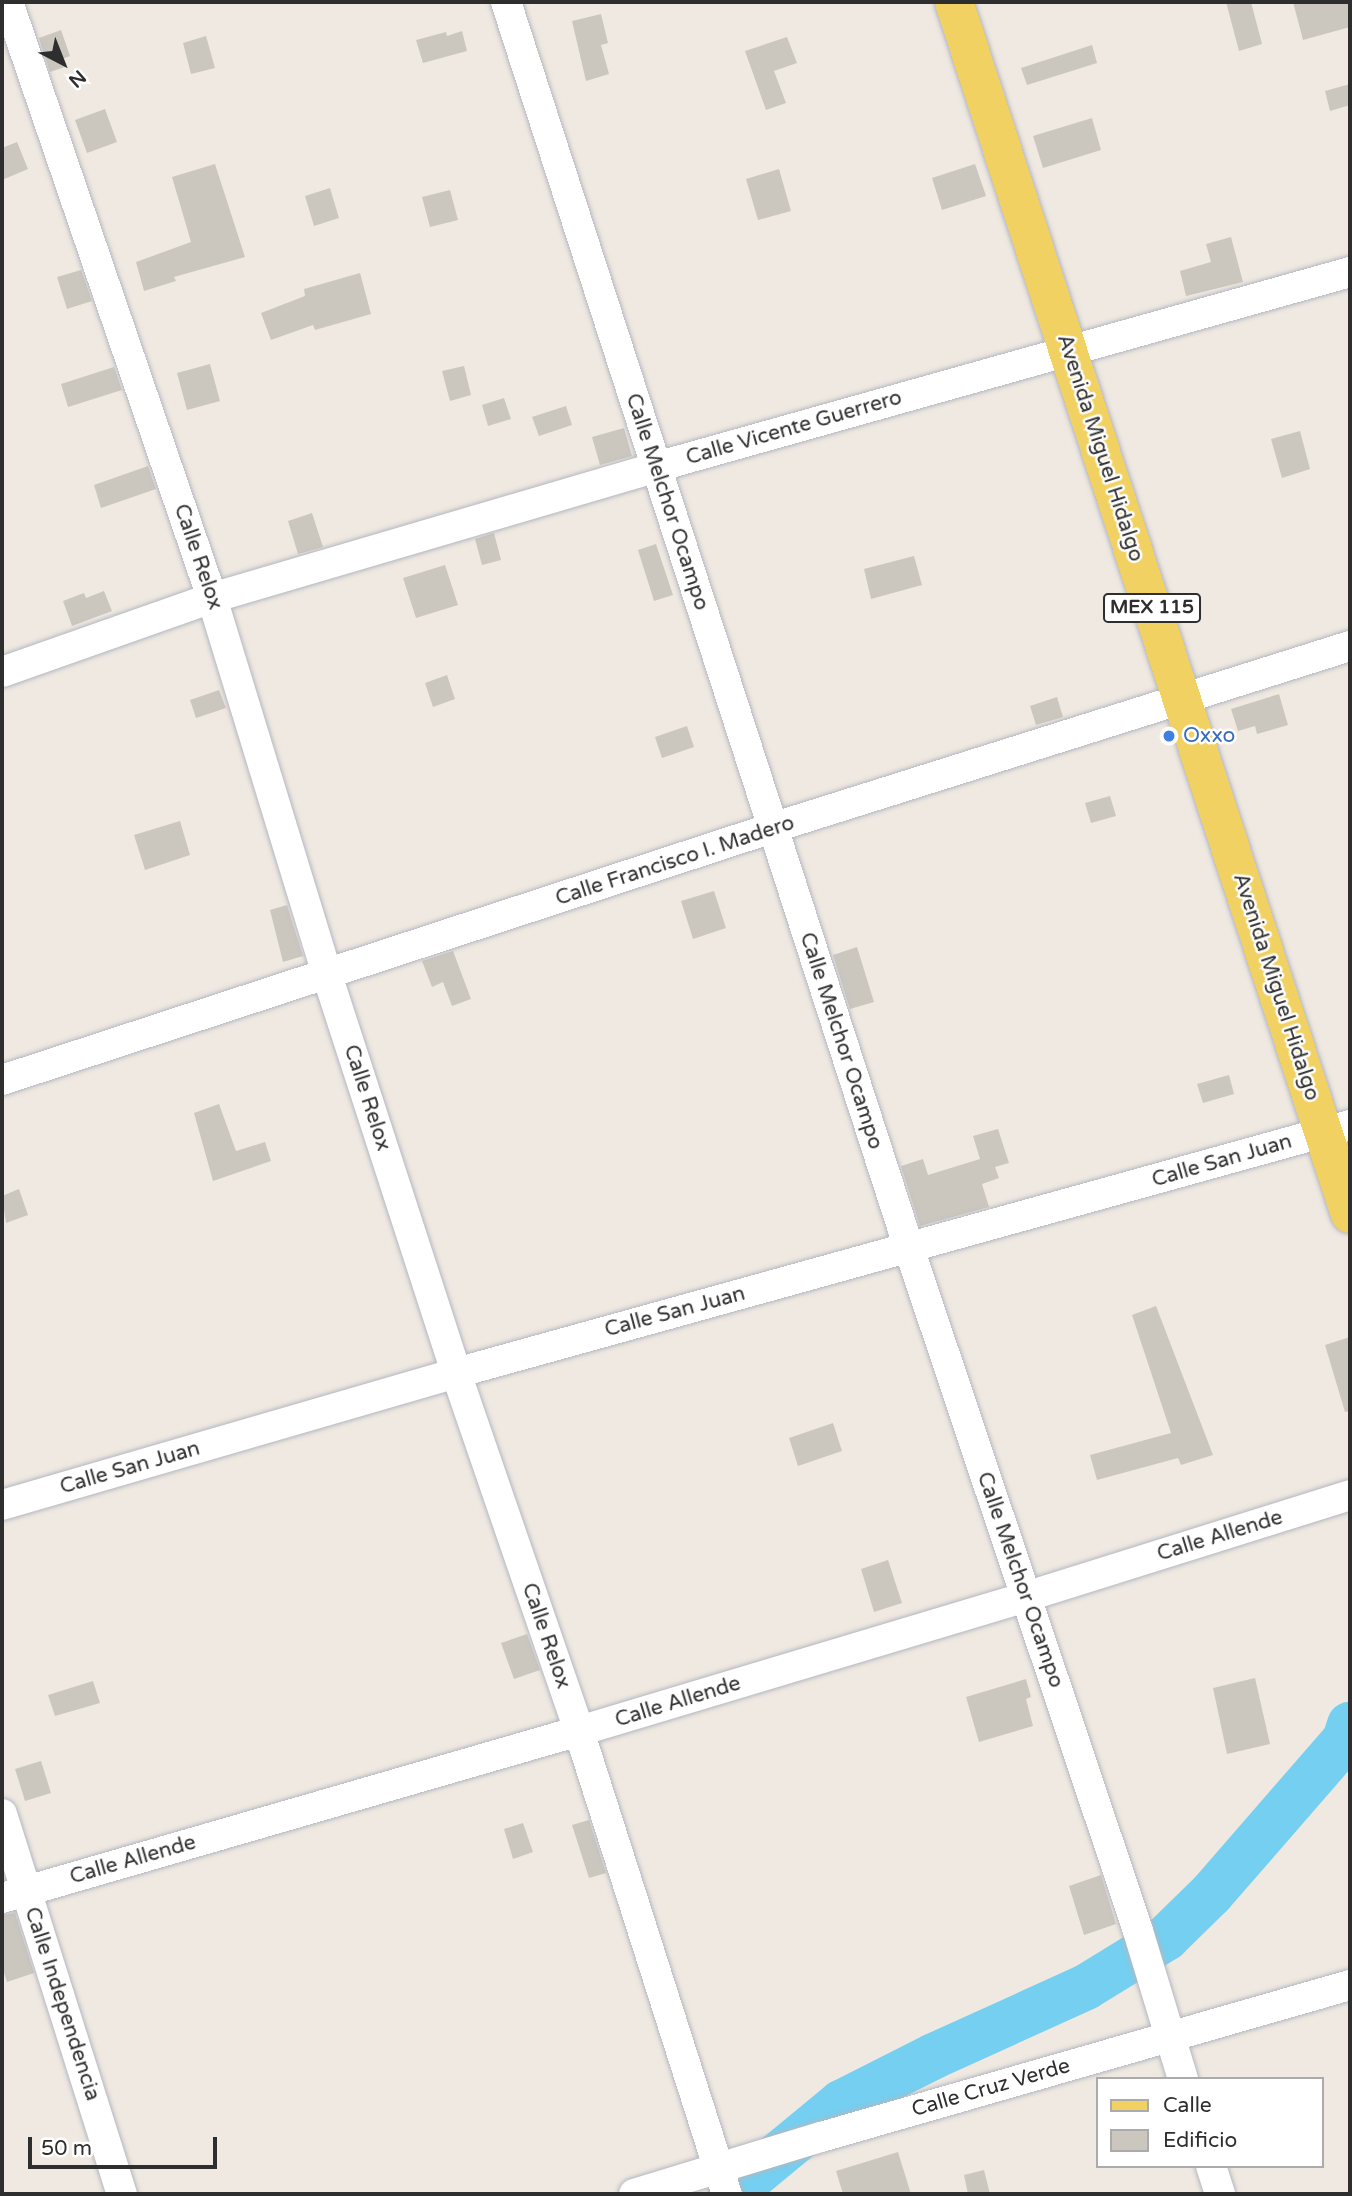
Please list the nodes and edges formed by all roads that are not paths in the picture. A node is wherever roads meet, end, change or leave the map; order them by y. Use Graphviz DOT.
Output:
graph roads {
  1 [pos="8,2"];
  2 [pos="506,2"];
  3 [pos="954,2"];
  4 [pos="1350,272"];
  5 [pos="1068,350"];
  6 [pos="656,467"];
  7 [pos="212,598"];
  8 [pos="1350,646"];
  9 [pos="2,672"];
  10 [pos="1182,698"];
  11 [pos="772,828"];
  12 [pos="327,975"];
  13 [pos="2,1080"];
  14 [pos="1337,1129"];
  15 [pos="1350,1214"];
  16 [pos="909,1248"];
  17 [pos="456,1373"];
  18 [pos="1350,1495"];
  19 [pos="2,1505"];
  20 [pos="1025,1597"];
  21 [pos="579,1731"];
  22 [pos="2,1814"];
  23 [pos="14,1895"];
  24 [pos="1350,1984"];
  25 [pos="1169,2037"];
  26 [pos="1181,2077"];
  27 [pos="1212,2168"];
  28 [pos="724,2185"];
  29 [pos="122,2194"];
  30 [pos="634,2194"];
  31 [pos="1220,2194"];
  1 -- 7 [label="street, Calle Relox"];
  2 -- 6 [label="street, Calle Melchor Ocampo"];
  3 -- 5 [label="main road, Avenida Miguel Hidalgo / MEX 115"];
  4 -- 5 [label="street, Calle Vicente Guerrero"];
  5 -- 6 [label="street, Calle Vicente Guerrero"];
  5 -- 10 [label="main road, Avenida Miguel Hidalgo / MEX 115"];
  6 -- 7 [label="street, Calle Vicente Guerrero"];
  6 -- 11 [label="street, Calle Melchor Ocampo"];
  7 -- 9 [label="street, Calle Vicente Guerrero"];
  7 -- 12 [label="street, Calle Relox"];
  8 -- 10 [label="street, Calle Francisco I. Madero"];
  10 -- 11 [label="street, Calle Francisco I. Madero"];
  10 -- 14 [label="main road, Avenida Miguel Hidalgo / MEX 115"];
  11 -- 12 [label="street, Calle Francisco I. Madero"];
  11 -- 16 [label="street, Calle Melchor Ocampo"];
  12 -- 13 [label="street, Calle Francisco I. Madero"];
  12 -- 17 [label="street, Calle Relox"];
  14 -- 15 [label="main road, Avenida Miguel Hidalgo / MEX 115"];
  14 -- 16 [label="street, Calle San Juan"];
  16 -- 17 [label="street, Calle San Juan"];
  16 -- 20 [label="street, Calle Melchor Ocampo"];
  17 -- 19 [label="street, Calle San Juan"];
  17 -- 21 [label="street, Calle Relox"];
  18 -- 20 [label="street, Calle Allende"];
  20 -- 21 [label="street, Calle Allende"];
  20 -- 25 [label="street, Calle Melchor Ocampo"];
  21 -- 23 [label="street, Calle Allende"];
  21 -- 28 [label="street, Calle Relox"];
  22 -- 23 [label="street, Calle Independencia"];
  23 -- 29 [label="street, Calle Independencia"];
  24 -- 25 [label="street, Calle Cruz Verde"];
  25 -- 26 [label="street, Calle Melchor Ocampo"];
  25 -- 28 [label="street, Calle Cruz Verde"];
  27 -- 31 [label="street"];
  28 -- 30 [label="street, Calle Cruz Verde"];
}
